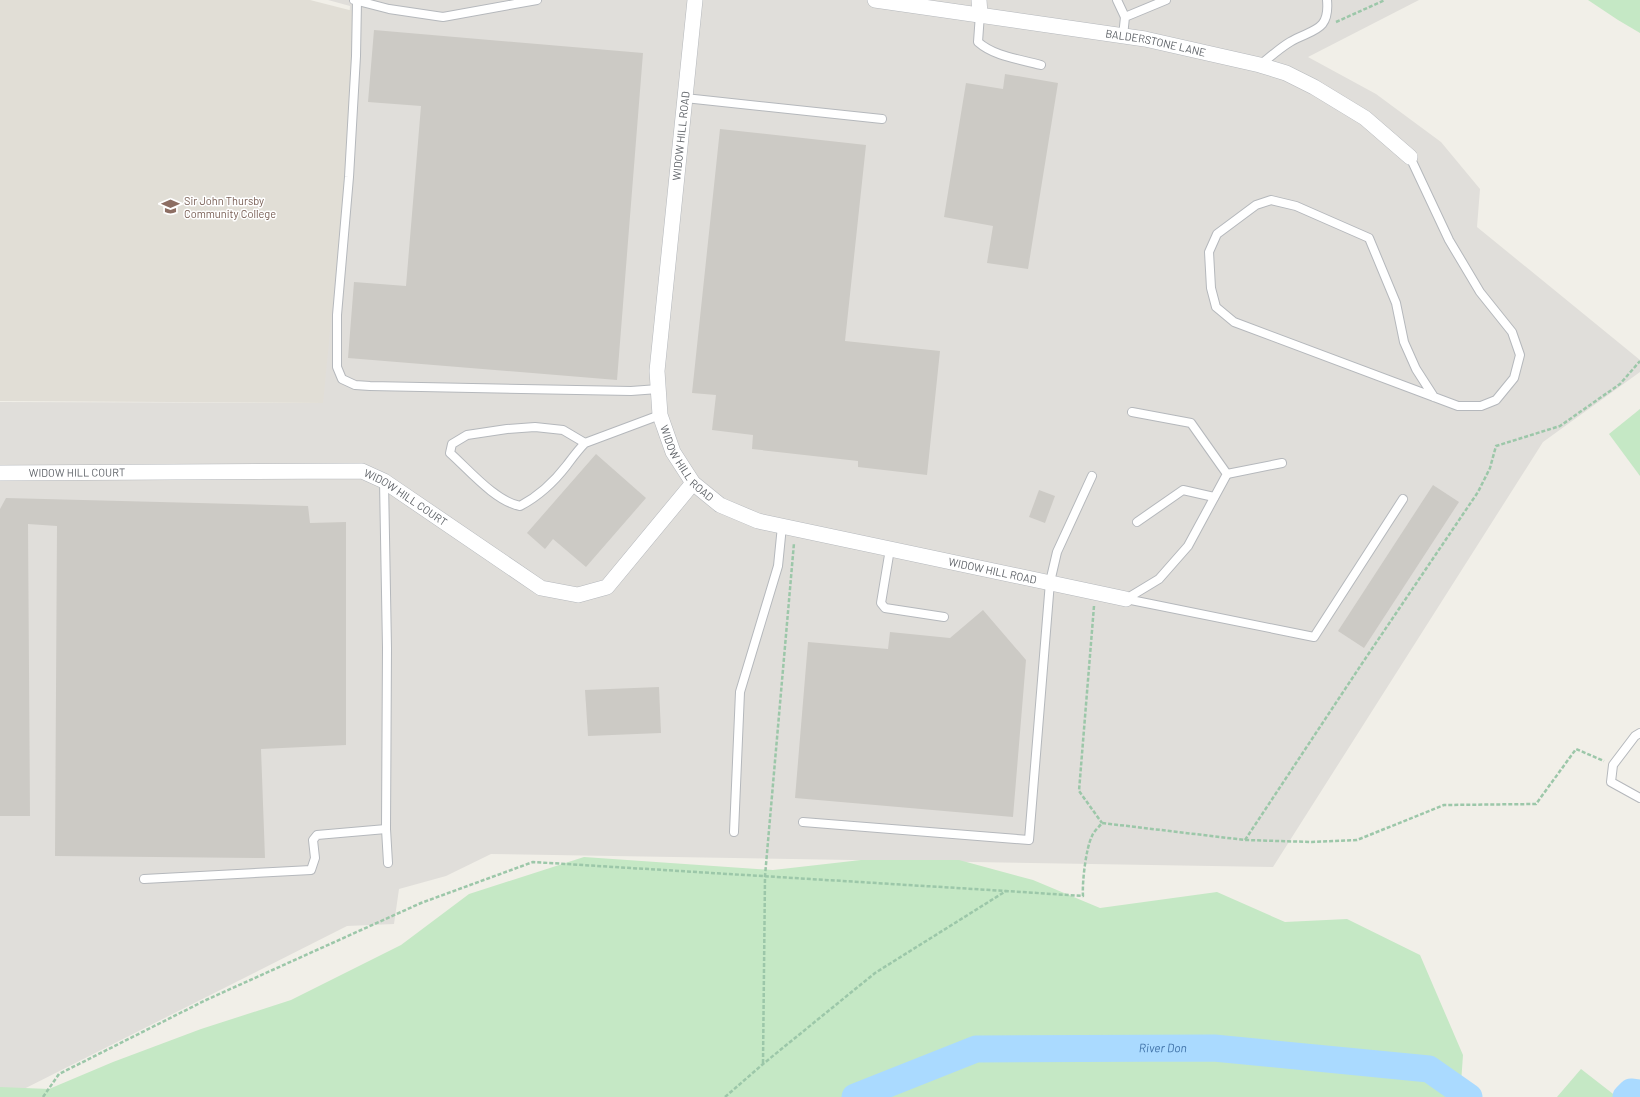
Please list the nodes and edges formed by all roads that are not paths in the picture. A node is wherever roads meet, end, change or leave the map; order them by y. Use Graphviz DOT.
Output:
graph roads {
  1 [pos="356,0"];
  2 [pos="537,0"];
  3 [pos="695,0"];
  4 [pos="875,0"];
  5 [pos="1117,0"];
  6 [pos="1166,0"];
  7 [pos="1327,0"];
  8 [pos="980,7"];
  9 [pos="1125,17"];
  10 [pos="1123,36"];
  11 [pos="1041,64"];
  12 [pos="1260,65"];
  13 [pos="685,98"];
  14 [pos="882,119"];
  15 [pos="1410,157"];
  16 [pos="658,389"];
  17 [pos="1434,397"];
  18 [pos="1132,412"];
  19 [pos="660,415"];
  20 [pos="585,443"];
  21 [pos="1282,463"];
  22 [pos="0,473"];
  23 [pos="1227,474"];
  24 [pos="1092,476"];
  25 [pos="384,481"];
  26 [pos="693,483"];
  27 [pos="1214,497"];
  28 [pos="1403,499"];
  29 [pos="1137,522"];
  30 [pos="789,527"];
  31 [pos="890,549"];
  32 [pos="1050,582"];
  33 [pos="1126,598"];
  34 [pos="944,617"];
  35 [pos="1640,733"];
  36 [pos="1640,798"];
  37 [pos="803,822"];
  38 [pos="386,829"];
  39 [pos="734,832"];
  40 [pos="388,862"];
  41 [pos="144,879"];
  1 -- 2 [label="lane"];
  1 -- 16 [label="lane"];
  3 -- 13 [label="street, WIDOW HILL ROAD"];
  4 -- 8 [label="street, BALDERSTONE LANE"];
  5 -- 9 [label="lane"];
  6 -- 9 [label="lane"];
  7 -- 12 [label="lane"];
  8 -- 10 [label="street, BALDERSTONE LANE"];
  8 -- 11 [label="lane"];
  9 -- 10 [label="lane"];
  10 -- 12 [label="street, BALDERSTONE LANE"];
  12 -- 15 [label="street, BALDERSTONE LANE"];
  13 -- 14 [label="lane"];
  13 -- 16 [label="street, WIDOW HILL ROAD"];
  15 -- 17 [label="lane"];
  16 -- 19 [label="street, WIDOW HILL ROAD"];
  17 -- 17 [label="lane"];
  18 -- 23 [label="lane"];
  19 -- 20 [label="lane"];
  19 -- 26 [label="street, WIDOW HILL ROAD"];
  20 -- 20 [label="lane"];
  21 -- 23 [label="lane"];
  22 -- 25 [label="street, WIDOW HILL COURT"];
  23 -- 27 [label="lane"];
  24 -- 32 [label="lane"];
  25 -- 26 [label="street, WIDOW HILL COURT"];
  25 -- 38 [label="lane"];
  26 -- 30 [label="street, WIDOW HILL ROAD"];
  27 -- 29 [label="lane"];
  27 -- 33 [label="lane"];
  28 -- 33 [label="lane"];
  30 -- 31 [label="street, WIDOW HILL ROAD"];
  30 -- 39 [label="lane"];
  31 -- 32 [label="street, WIDOW HILL ROAD"];
  31 -- 34 [label="lane"];
  32 -- 33 [label="street, WIDOW HILL ROAD"];
  32 -- 37 [label="lane"];
  35 -- 36 [label="lane"];
  38 -- 40 [label="lane"];
  38 -- 41 [label="lane"];
}
